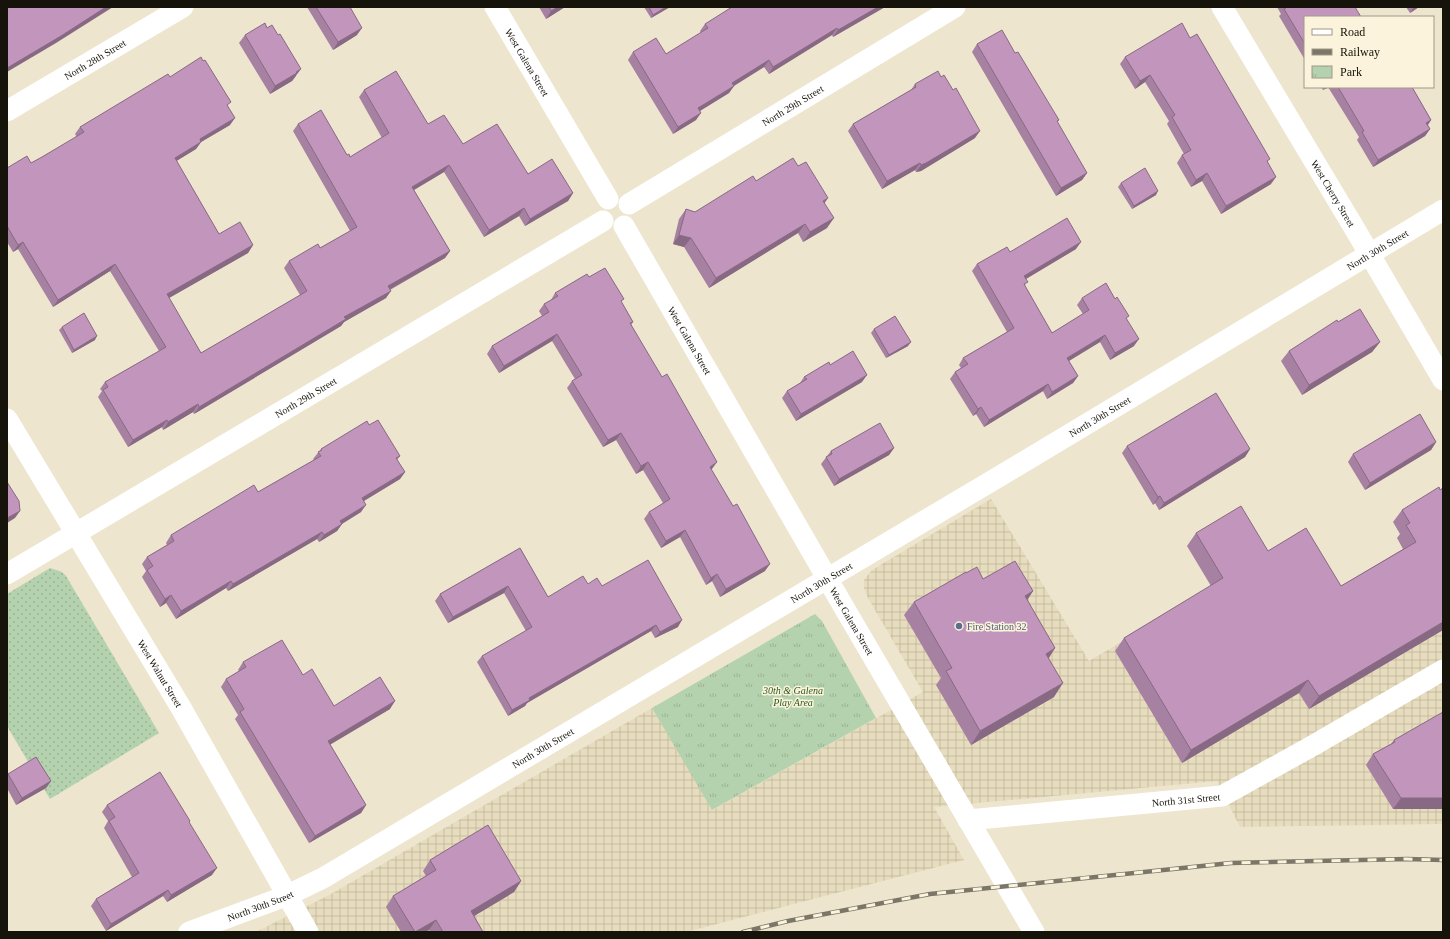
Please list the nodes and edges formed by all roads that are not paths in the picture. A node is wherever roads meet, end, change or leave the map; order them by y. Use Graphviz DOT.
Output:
graph roads {
  1 [pos="183,7"];
  2 [pos="495,7"];
  3 [pos="956,7"];
  4 [pos="1222,7"];
  5 [pos="7,111"];
  6 [pos="608,199"];
  7 [pos="629,204"];
  8 [pos="1443,210"];
  9 [pos="604,221"];
  10 [pos="624,226"];
  11 [pos="1369,254"];
  12 [pos="1443,380"];
  13 [pos="7,419"];
  14 [pos="76,533"];
  15 [pos="7,574"];
  16 [pos="827,578"];
  17 [pos="1443,670"];
  18 [pos="968,820"];
  19 [pos="286,896"];
  20 [pos="189,932"];
  21 [pos="308,932"];
  22 [pos="1034,932"];
  1 -- 5 [label="street, North 28th Street"];
  2 -- 6 [label="street, West Galena Street"];
  3 -- 7 [label="street, North 29th Street"];
  4 -- 11 [label="street, West Cherry Street"];
  6 -- 7 [label="street"];
  6 -- 9 [label="street"];
  7 -- 10 [label="street"];
  8 -- 11 [label="street, North 30th Street"];
  9 -- 10 [label="street"];
  9 -- 14 [label="street, North 29th Street"];
  10 -- 16 [label="street, West Galena Street"];
  11 -- 12 [label="street, West Cherry Street"];
  11 -- 16 [label="street, North 30th Street"];
  13 -- 14 [label="street, West Walnut Street"];
  14 -- 15 [label="street, North 29th Street"];
  14 -- 19 [label="street, West Walnut Street"];
  16 -- 18 [label="street, West Galena Street"];
  16 -- 19 [label="street, North 30th Street"];
  17 -- 18 [label="street, North 31st Street"];
  18 -- 22 [label="street, West Galena Street"];
  19 -- 20 [label="street, North 30th Street"];
  19 -- 21 [label="street, West Walnut Street"];
}
